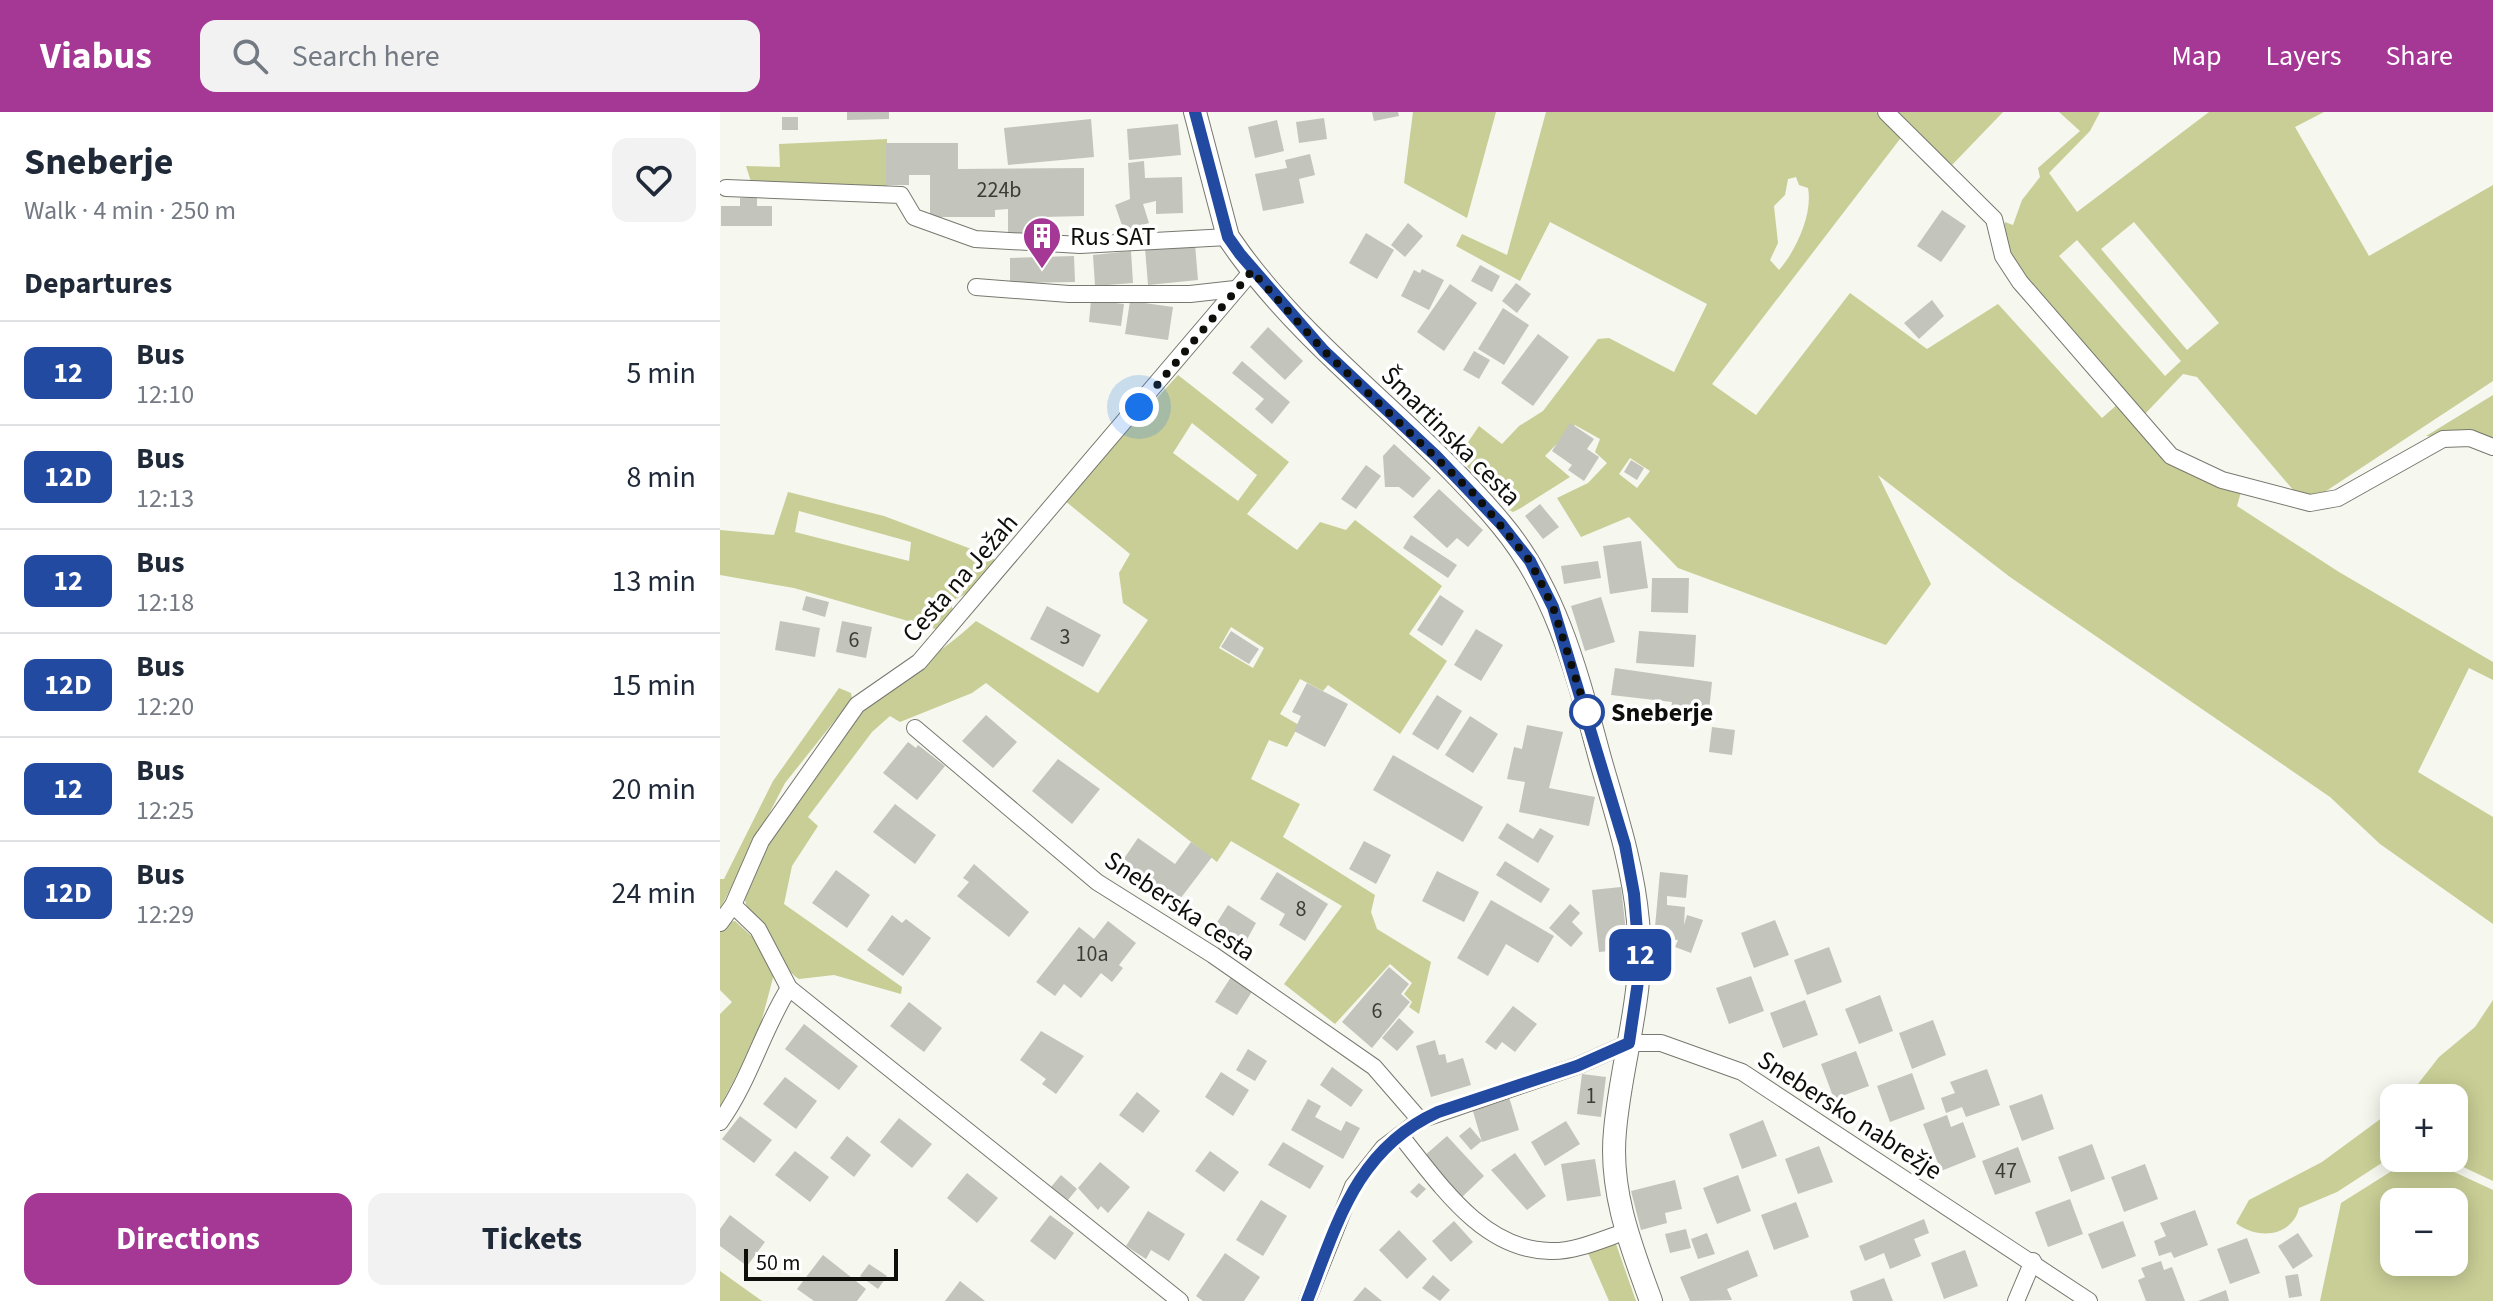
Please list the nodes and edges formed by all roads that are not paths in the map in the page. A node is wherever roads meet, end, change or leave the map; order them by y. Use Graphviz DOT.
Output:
graph roads {
  1 [pos="1195,112"];
  2 [pos="1886,112"];
  3 [pos="726,188"];
  4 [pos="1228,237"];
  5 [pos="1252,271"];
  6 [pos="976,287"];
  7 [pos="1235,289"];
  8 [pos="2493,447"];
  9 [pos="915,728"];
  10 [pos="733,905"];
  11 [pos="720,923"];
  12 [pos="789,988"];
  13 [pos="1629,1043"];
  14 [pos="1420,1120"];
  15 [pos="720,1122"];
  16 [pos="1400,1135"];
  17 [pos="1627,1231"];
  18 [pos="2033,1261"];
  19 [pos="1180,1301"];
  20 [pos="1307,1301"];
  21 [pos="1651,1301"];
  22 [pos="2016,1301"];
  23 [pos="2089,1301"];
  1 -- 4 [label="main road, Šmartinska cesta"];
  2 -- 8 [label="street"];
  3 -- 4 [label="street"];
  4 -- 5 [label="main road, Šmartinska cesta"];
  5 -- 7 [label="street, Cesta na Ježah"];
  5 -- 13 [label="main road, Šmartinska cesta"];
  6 -- 7 [label="street"];
  7 -- 10 [label="street, Cesta na Ježah"];
  9 -- 14 [label="street, Sneberska cesta"];
  10 -- 11 [label="street, Cesta na Ježah"];
  10 -- 12 [label="street"];
  12 -- 15 [label="street"];
  12 -- 19 [label="street"];
  13 -- 14 [label="street"];
  13 -- 17 [label="main road, Šmartinska cesta"];
  13 -- 18 [label="street, Snebersko nabrežje"];
  14 -- 16 [label="street"];
  16 -- 17 [label="street"];
  16 -- 20 [label="street"];
  17 -- 21 [label="main road, Šmartinska cesta"];
  18 -- 22 [label="street"];
  18 -- 23 [label="street, Snebersko nabrežje"];
}
